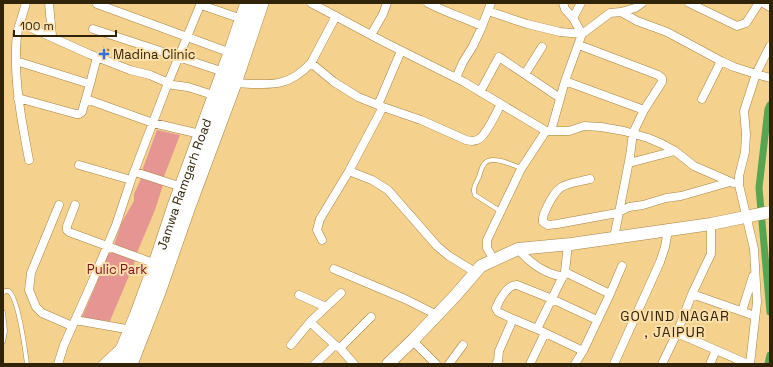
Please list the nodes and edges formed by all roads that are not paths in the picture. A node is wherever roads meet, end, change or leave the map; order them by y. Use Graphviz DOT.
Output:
graph roads {
  1 [pos="26,3"];
  2 [pos="49,3"];
  3 [pos="248,3"];
  4 [pos="261,3"];
  5 [pos="311,3"];
  6 [pos="387,3"];
  7 [pos="428,3"];
  8 [pos="491,3"];
  9 [pos="563,3"];
  10 [pos="581,3"];
  11 [pos="642,3"];
  12 [pos="689,3"];
  13 [pos="759,3"];
  14 [pos="763,3"];
  15 [pos="97,4"];
  16 [pos="201,4"];
  17 [pos="770,7"];
  18 [pos="488,11"];
  19 [pos="621,12"];
  20 [pos="336,16"];
  21 [pos="573,18"];
  22 [pos="242,19"];
  23 [pos="20,23"];
  24 [pos="482,26"];
  25 [pos="93,29"];
  26 [pos="582,34"];
  27 [pos="371,35"];
  28 [pos="52,36"];
  29 [pos="187,38"];
  30 [pos="579,45"];
  31 [pos="770,46"];
  32 [pos="542,47"];
  33 [pos="401,51"];
  34 [pos="231,53"];
  35 [pos="97,57"];
  36 [pos="179,57"];
  37 [pos="721,61"];
  38 [pos="16,62"];
  39 [pos="311,63"];
  40 [pos="525,74"];
  41 [pos="756,74"];
  42 [pos="229,78"];
  43 [pos="456,78"];
  44 [pos="770,78"];
  45 [pos="565,81"];
  46 [pos="168,83"];
  47 [pos="90,84"];
  48 [pos="480,92"];
  49 [pos="216,96"];
  50 [pos="18,98"];
  51 [pos="560,98"];
  52 [pos="86,99"];
  53 [pos="702,99"];
  54 [pos="501,104"];
  55 [pos="380,106"];
  56 [pos="644,110"];
  57 [pos="153,123"];
  58 [pos="548,131"];
  59 [pos="633,133"];
  60 [pos="200,134"];
  61 [pos="675,151"];
  62 [pos="29,160"];
  63 [pos="629,163"];
  64 [pos="78,164"];
  65 [pos="521,168"];
  66 [pos="349,171"];
  67 [pos="134,172"];
  68 [pos="590,179"];
  69 [pos="131,180"];
  70 [pos="730,182"];
  71 [pos="739,185"];
  72 [pos="182,187"];
  73 [pos="59,205"];
  74 [pos="75,205"];
  75 [pos="501,212"];
  76 [pos="619,212"];
  77 [pos="770,212"];
  78 [pos="751,216"];
  79 [pos="711,224"];
  80 [pos="668,230"];
  81 [pos="614,238"];
  82 [pos="322,240"];
  83 [pos="568,244"];
  84 [pos="107,247"];
  85 [pos="518,249"];
  86 [pos="494,260"];
  87 [pos="156,264"];
  88 [pos="622,266"];
  89 [pos="334,270"];
  90 [pos="755,270"];
  91 [pos="476,272"];
  92 [pos="564,275"];
  93 [pos="3,293"];
  94 [pos="341,293"];
  95 [pos="610,294"];
  96 [pos="692,294"];
  97 [pos="299,295"];
  98 [pos="552,299"];
  99 [pos="326,307"];
  100 [pos="3,312"];
  101 [pos="742,312"];
  102 [pos="437,315"];
  103 [pos="755,316"];
  104 [pos="371,317"];
  105 [pos="513,319"];
  106 [pos="597,320"];
  107 [pos="310,322"];
  108 [pos="74,323"];
  109 [pos="537,328"];
  110 [pos="545,333"];
  111 [pos="676,333"];
  112 [pos="130,335"];
  113 [pos="412,340"];
  114 [pos="3,342"];
  115 [pos="291,345"];
  116 [pos="464,345"];
  117 [pos="337,347"];
  118 [pos="716,350"];
  119 [pos="583,351"];
  120 [pos="27,364"];
  121 [pos="58,364"];
  122 [pos="103,364"];
  123 [pos="117,364"];
  124 [pos="130,364"];
  125 [pos="315,364"];
  126 [pos="354,364"];
  127 [pos="388,364"];
  128 [pos="436,364"];
  129 [pos="449,364"];
  130 [pos="496,364"];
  131 [pos="530,364"];
  132 [pos="575,364"];
  133 [pos="614,364"];
  134 [pos="662,364"];
  135 [pos="710,364"];
  136 [pos="749,364"];
  1 -- 23 [label="street"];
  2 -- 28 [label="street"];
  3 -- 22 [label="highway, Jamwa Ramgarh Road"];
  4 -- 42 [label="highway, Jamwa Ramgarh Road"];
  5 -- 20 [label="street"];
  6 -- 27 [label="street"];
  7 -- 24 [label="street"];
  8 -- 18 [label="street"];
  9 -- 21 [label="street"];
  10 -- 21 [label="street"];
  11 -- 19 [label="street"];
  12 -- 13 [label="street"];
  14 -- 17 [label="street"];
  15 -- 29 [label="street"];
  16 -- 22 [label="street"];
  16 -- 29 [label="street"];
  18 -- 24 [label="street"];
  18 -- 26 [label="street"];
  19 -- 26 [label="street"];
  19 -- 37 [label="street"];
  20 -- 27 [label="street"];
  20 -- 39 [label="street"];
  21 -- 26 [label="street"];
  22 -- 34 [label="highway, Jamwa Ramgarh Road"];
  23 -- 28 [label="street"];
  23 -- 38 [label="street"];
  24 -- 43 [label="street"];
  25 -- 36 [label="street"];
  26 -- 30 [label="street"];
  27 -- 33 [label="street"];
  28 -- 35 [label="street"];
  29 -- 34 [label="street"];
  29 -- 36 [label="street"];
  30 -- 45 [label="street"];
  30 -- 56 [label="street"];
  31 -- 41 [label="street"];
  32 -- 40 [label="street"];
  33 -- 43 [label="street"];
  33 -- 55 [label="street"];
  34 -- 42 [label="highway, Jamwa Ramgarh Road"];
  35 -- 46 [label="street"];
  35 -- 47 [label="street"];
  36 -- 42 [label="street"];
  36 -- 46 [label="street"];
  37 -- 41 [label="street"];
  37 -- 53 [label="street"];
  38 -- 47 [label="street"];
  38 -- 50 [label="street"];
  39 -- 42 [label="street"];
  39 -- 55 [label="street"];
  40 -- 48 [label="street"];
  40 -- 51 [label="street"];
  41 -- 44 [label="street"];
  41 -- 71 [label="street"];
  42 -- 49 [label="highway, Jamwa Ramgarh Road"];
  42 -- 124 [label="highway, Jamwa Ramgarh Road"];
  43 -- 48 [label="street"];
  45 -- 51 [label="street"];
  45 -- 56 [label="street"];
  46 -- 49 [label="street"];
  46 -- 57 [label="street"];
  47 -- 52 [label="street"];
  48 -- 54 [label="street"];
  49 -- 60 [label="highway, Jamwa Ramgarh Road"];
  50 -- 52 [label="street"];
  50 -- 62 [label="street"];
  51 -- 58 [label="street"];
  52 -- 57 [label="street"];
  54 -- 55 [label="street"];
  54 -- 58 [label="street"];
  55 -- 66 [label="street"];
  56 -- 59 [label="street"];
  57 -- 60 [label="street"];
  57 -- 67 [label="street"];
  58 -- 59 [label="street"];
  58 -- 65 [label="street"];
  59 -- 61 [label="street"];
  59 -- 63 [label="street"];
  60 -- 72 [label="highway, Jamwa Ramgarh Road"];
  61 -- 63 [label="street"];
  61 -- 70 [label="street"];
  63 -- 76 [label="street"];
  64 -- 69 [label="street"];
  65 -- 75 [label="street"];
  65 -- 75 [label="lane"];
  66 -- 82 [label="street"];
  66 -- 91 [label="street"];
  67 -- 69 [label="street"];
  67 -- 72 [label="street"];
  68 -- 76 [label="street"];
  69 -- 84 [label="street"];
  70 -- 71 [label="street"];
  70 -- 76 [label="street"];
  71 -- 78 [label="street"];
  72 -- 87 [label="highway, Jamwa Ramgarh Road"];
  73 -- 108 [label="street"];
  74 -- 84 [label="street"];
  75 -- 86 [label="street"];
  76 -- 81 [label="street"];
  77 -- 78 [label="street"];
  78 -- 79 [label="street"];
  78 -- 90 [label="street"];
  79 -- 80 [label="street"];
  79 -- 96 [label="street"];
  80 -- 81 [label="street"];
  80 -- 133 [label="street"];
  81 -- 83 [label="street"];
  83 -- 85 [label="street"];
  83 -- 92 [label="street"];
  84 -- 87 [label="street"];
  84 -- 108 [label="street"];
  85 -- 86 [label="street"];
  85 -- 92 [label="street"];
  86 -- 91 [label="street"];
  87 -- 112 [label="highway, Jamwa Ramgarh Road"];
  88 -- 95 [label="street"];
  89 -- 102 [label="street"];
  90 -- 101 [label="street"];
  90 -- 103 [label="street"];
  91 -- 102 [label="street"];
  92 -- 95 [label="street"];
  92 -- 98 [label="street"];
  93 -- 120 [label="lane"];
  94 -- 99 [label="street"];
  95 -- 106 [label="street"];
  96 -- 101 [label="street"];
  96 -- 111 [label="street"];
  97 -- 99 [label="street"];
  98 -- 105 [label="street"];
  98 -- 106 [label="street"];
  98 -- 109 [label="street"];
  99 -- 107 [label="street"];
  100 -- 114 [label="lane"];
  101 -- 103 [label="street"];
  102 -- 113 [label="street"];
  103 -- 136 [label="street"];
  104 -- 117 [label="street"];
  105 -- 109 [label="street"];
  105 -- 130 [label="street"];
  106 -- 119 [label="street"];
  107 -- 115 [label="street"];
  107 -- 117 [label="street"];
  108 -- 112 [label="street"];
  108 -- 121 [label="street"];
  109 -- 110 [label="street"];
  110 -- 119 [label="street"];
  110 -- 131 [label="street"];
  111 -- 118 [label="street"];
  111 -- 134 [label="street"];
  112 -- 122 [label="street"];
  112 -- 123 [label="highway, Jamwa Ramgarh Road"];
  113 -- 127 [label="street"];
  113 -- 128 [label="street"];
  116 -- 129 [label="street"];
  117 -- 125 [label="street"];
  117 -- 126 [label="street"];
  118 -- 135 [label="street"];
  118 -- 136 [label="street"];
  119 -- 132 [label="street"];
}
